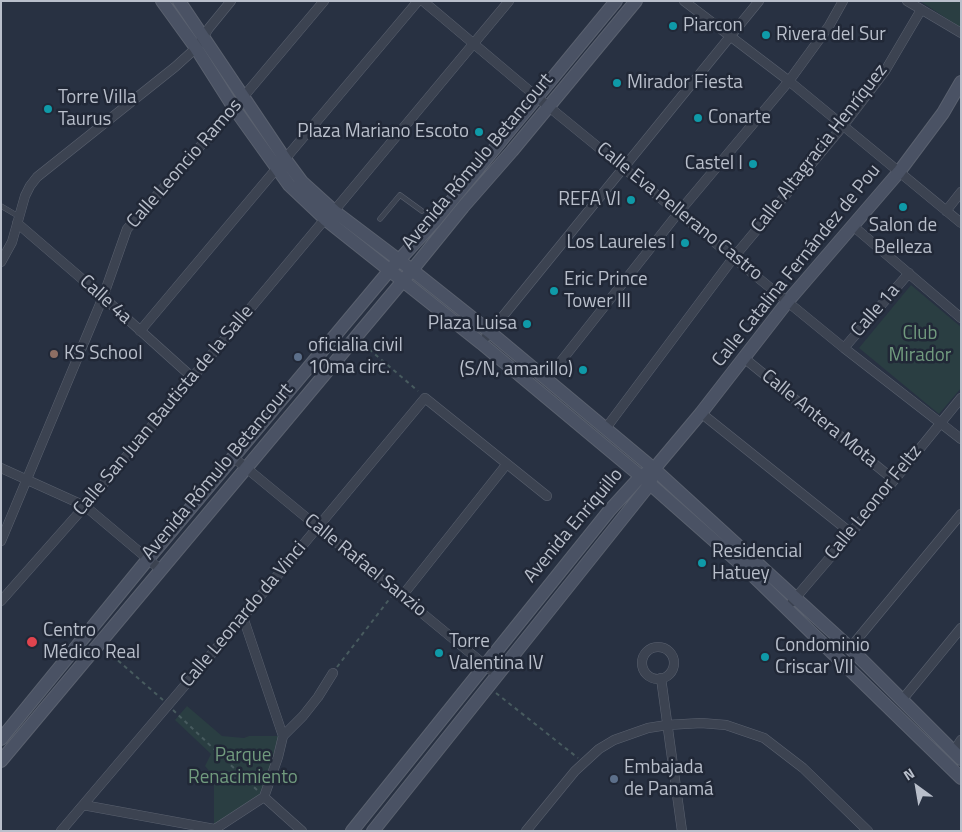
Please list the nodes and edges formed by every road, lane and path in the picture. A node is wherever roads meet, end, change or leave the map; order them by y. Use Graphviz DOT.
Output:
graph roads {
  1 [pos="162,1"];
  2 [pos="179,1"];
  3 [pos="231,1"];
  4 [pos="324,1"];
  5 [pos="418,1"];
  6 [pos="423,1"];
  7 [pos="510,1"];
  8 [pos="616,1"];
  9 [pos="636,1"];
  10 [pos="684,1"];
  11 [pos="759,1"];
  12 [pos="844,1"];
  13 [pos="907,1"];
  14 [pos="920,10"];
  15 [pos="961,33"];
  16 [pos="203,36"];
  17 [pos="731,37"];
  18 [pos="475,43"];
  19 [pos="196,48"];
  20 [pos="788,81"];
  21 [pos="961,82"];
  22 [pos="244,97"];
  23 [pos="538,98"];
  24 [pos="548,106"];
  25 [pos="234,108"];
  26 [pos="843,126"];
  27 [pos="281,163"];
  28 [pos="624,166"];
  29 [pos="898,172"];
  30 [pos="961,192"];
  31 [pos="1,206"];
  32 [pos="422,211"];
  33 [pos="946,211"];
  34 [pos="680,212"];
  35 [pos="329,215"];
  36 [pos="18,219"];
  37 [pos="380,219"];
  38 [pos="961,223"];
  39 [pos="853,226"];
  40 [pos="734,257"];
  41 [pos="399,261"];
  42 [pos="1,262"];
  43 [pos="412,270"];
  44 [pos="389,271"];
  45 [pos="909,274"];
  46 [pos="402,281"];
  47 [pos="103,297"];
  48 [pos="788,301"];
  49 [pos="961,318"];
  50 [pos="140,330"];
  51 [pos="490,332"];
  52 [pos="356,337"];
  53 [pos="481,343"];
  54 [pos="844,348"];
  55 [pos="744,358"];
  56 [pos="193,378"];
  57 [pos="547,379"];
  58 [pos="425,398"];
  59 [pos="961,398"];
  60 [pos="701,414"];
  61 [pos="940,423"];
  62 [pos="606,428"];
  63 [pos="961,439"];
  64 [pos="233,457"];
  65 [pos="506,465"];
  66 [pos="1,468"];
  67 [pos="246,468"];
  68 [pos="654,469"];
  69 [pos="27,480"];
  70 [pos="645,480"];
  71 [pos="894,480"];
  72 [pos="547,496"];
  73 [pos="85,506"];
  74 [pos="961,514"];
  75 [pos="317,528"];
  76 [pos="851,533"];
  77 [pos="1,541"];
  78 [pos="148,559"];
  79 [pos="161,570"];
  80 [pos="398,594"];
  81 [pos="796,597"];
  82 [pos="1,601"];
  83 [pos="786,607"];
  84 [pos="243,617"];
  85 [pos="961,628"];
  86 [pos="98,643"];
  87 [pos="850,648"];
  88 [pos="484,665"];
  89 [pos="333,673"];
  90 [pos="497,675"];
  91 [pos="661,678"];
  92 [pos="488,687"];
  93 [pos="902,700"];
  94 [pos="168,705"];
  95 [pos="667,725"];
  96 [pos="283,736"];
  97 [pos="1,739"];
  98 [pos="961,740"];
  99 [pos="957,756"];
  100 [pos="1,761"];
  101 [pos="584,762"];
  102 [pos="961,778"];
  103 [pos="264,797"];
  104 [pos="83,805"];
  105 [pos="213,830"];
  106 [pos="61,831"];
  107 [pos="302,831"];
  108 [pos="352,831"];
  109 [pos="373,831"];
  110 [pos="526,831"];
  111 [pos="682,831"];
  112 [pos="868,831"];
  1 -- 19 [label="main road"];
  2 -- 16 [label="main road"];
  3 -- 16 [label="street"];
  4 -- 22 [label="street, Calle Leoncio Ramos"];
  5 -- 27 [label="street"];
  6 -- 18 [label="street, Calle Eva Pellerano Castro"];
  7 -- 18 [label="street, Calle San Juan Bautista de la Salle"];
  8 -- 23 [label="main road, Avenida Rómulo Betancourt"];
  9 -- 24 [label="main road, Avenida Rómulo Betancourt"];
  10 -- 17 [label="street"];
  11 -- 17 [label="street"];
  12 -- 20 [label="street"];
  13 -- 14 [label="street"];
  14 -- 15 [label="street"];
  14 -- 26 [label="street, Calle Altagracia Henríquez"];
  16 -- 19 [label="street"];
  16 -- 22 [label="main road"];
  17 -- 20 [label="street"];
  17 -- 28 [label="street"];
  18 -- 23 [label="street, Calle Eva Pellerano Castro"];
  18 -- 35 [label="street, Calle San Juan Bautista de la Salle"];
  19 -- 25 [label="main road"];
  19 -- 36 [label="street"];
  20 -- 26 [label="street"];
  20 -- 34 [label="street"];
  21 -- 29 [label="main road, Calle Catalina Fernández de Pou"];
  22 -- 25 [label="street, Calle Leoncio Ramos"];
  22 -- 27 [label="main road"];
  23 -- 24 [label="street, Calle Eva Pellerano Castro"];
  23 -- 41 [label="main road, Avenida Rómulo Betancourt"];
  24 -- 28 [label="street, Calle Eva Pellerano Castro"];
  24 -- 43 [label="main road, Avenida Rómulo Betancourt"];
  25 -- 27 [label="main road"];
  25 -- 47 [label="street, Calle Leoncio Ramos"];
  26 -- 29 [label="street"];
  26 -- 40 [label="street, Calle Altagracia Henríquez"];
  27 -- 35 [label="main road"];
  27 -- 50 [label="street"];
  28 -- 34 [label="street, Calle Eva Pellerano Castro"];
  28 -- 51 [label="street"];
  29 -- 33 [label="street"];
  29 -- 39 [label="main road, Calle Catalina Fernández de Pou"];
  30 -- 33 [label="street"];
  31 -- 36 [label="lane"];
  32 -- 37 [label="lane"];
  33 -- 38 [label="street"];
  34 -- 40 [label="street, Calle Eva Pellerano Castro"];
  34 -- 57 [label="street"];
  35 -- 41 [label="main road"];
  35 -- 44 [label="main road"];
  35 -- 56 [label="street, Calle San Juan Bautista de la Salle"];
  36 -- 42 [label="street"];
  36 -- 47 [label="street, Calle 4a"];
  39 -- 45 [label="street"];
  39 -- 48 [label="main road, Calle Catalina Fernández de Pou"];
  40 -- 48 [label="street, Calle Eva Pellerano Castro"];
  40 -- 62 [label="street, Calle Altagracia Henríquez"];
  41 -- 43 [label="main road"];
  41 -- 44 [label="main road, Avenida Rómulo Betancourt"];
  43 -- 46 [label="main road, Avenida Rómulo Betancourt"];
  43 -- 51 [label="main road"];
  44 -- 46 [label="main road"];
  44 -- 64 [label="main road, Avenida Rómulo Betancourt"];
  45 -- 49 [label="street"];
  45 -- 54 [label="street, Calle 1a"];
  46 -- 52 [label="main road, Avenida Rómulo Betancourt"];
  46 -- 53 [label="main road"];
  47 -- 50 [label="street, Calle 4a"];
  47 -- 69 [label="street, Calle Leoncio Ramos"];
  48 -- 54 [label="street, Calle Eva Pellerano Castro"];
  48 -- 55 [label="main road, Calle Catalina Fernández de Pou"];
  50 -- 56 [label="street, Calle 4a"];
  51 -- 53 [label="street"];
  51 -- 57 [label="main road"];
  52 -- 58 [label="path"];
  52 -- 67 [label="main road, Avenida Rómulo Betancourt"];
  53 -- 70 [label="main road"];
  54 -- 61 [label="street, Calle Eva Pellerano Castro"];
  55 -- 60 [label="main road, Calle Catalina Fernández de Pou"];
  55 -- 71 [label="street, Calle Antera Mota"];
  56 -- 73 [label="street, Calle San Juan Bautista de la Salle"];
  57 -- 62 [label="main road"];
  58 -- 65 [label="street"];
  58 -- 75 [label="street, Calle Leonardo da Vinci"];
  59 -- 61 [label="street, Calle Leonor Feltz"];
  60 -- 68 [label="main road, Calle Catalina Fernández de Pou"];
  60 -- 76 [label="street"];
  61 -- 63 [label="street, Calle Eva Pellerano Castro"];
  61 -- 71 [label="street, Calle Leonor Feltz"];
  62 -- 68 [label="main road"];
  64 -- 67 [label="street, Calle Rafael Sanzio"];
  64 -- 78 [label="main road, Avenida Rómulo Betancourt"];
  65 -- 72 [label="street"];
  65 -- 80 [label="street"];
  66 -- 69 [label="street"];
  67 -- 75 [label="street, Calle Rafael Sanzio"];
  67 -- 79 [label="main road, Avenida Rómulo Betancourt"];
  68 -- 70 [label="main road, Avenida Enriquillo"];
  68 -- 81 [label="main road"];
  69 -- 73 [label="street"];
  69 -- 77 [label="street, Calle Leoncio Ramos"];
  70 -- 83 [label="main road"];
  70 -- 88 [label="main road, Avenida Enriquillo"];
  70 -- 90 [label="main road, Avenida Enriquillo"];
  71 -- 76 [label="street, Calle Leonor Feltz"];
  73 -- 78 [label="street"];
  73 -- 82 [label="street, Calle San Juan Bautista de la Salle"];
  74 -- 87 [label="street"];
  75 -- 80 [label="street, Calle Rafael Sanzio"];
  75 -- 84 [label="street, Calle Leonardo da Vinci"];
  76 -- 81 [label="street, Calle Leonor Feltz"];
  78 -- 79 [label="street"];
  78 -- 97 [label="main road, Avenida Rómulo Betancourt"];
  79 -- 86 [label="main road, Avenida Rómulo Betancourt"];
  80 -- 88 [label="street, Calle Rafael Sanzio"];
  80 -- 89 [label="path"];
  81 -- 83 [label="street, Calle Leonor Feltz"];
  81 -- 87 [label="main road"];
  83 -- 102 [label="main road"];
  84 -- 94 [label="street, Calle Leonardo da Vinci"];
  84 -- 96 [label="street"];
  85 -- 93 [label="street"];
  86 -- 94 [label="path"];
  86 -- 100 [label="main road, Avenida Rómulo Betancourt"];
  87 -- 93 [label="main road"];
  88 -- 90 [label="street, Calle Rafael Sanzio"];
  88 -- 108 [label="main road, Avenida Enriquillo"];
  89 -- 96 [label="street"];
  90 -- 92 [label="main road, Avenida Enriquillo"];
  91 -- 95 [label="street"];
  92 -- 101 [label="path"];
  92 -- 109 [label="main road, Avenida Enriquillo"];
  93 -- 99 [label="main road"];
  94 -- 103 [label="path"];
  94 -- 104 [label="street, Calle Leonardo da Vinci"];
  95 -- 101 [label="street"];
  95 -- 111 [label="street"];
  95 -- 112 [label="street"];
  96 -- 103 [label="street"];
  98 -- 99 [label="street"];
  101 -- 110 [label="street"];
  103 -- 105 [label="street"];
  103 -- 107 [label="street"];
  104 -- 105 [label="street"];
  104 -- 106 [label="street, Calle Leonardo da Vinci"];
}
